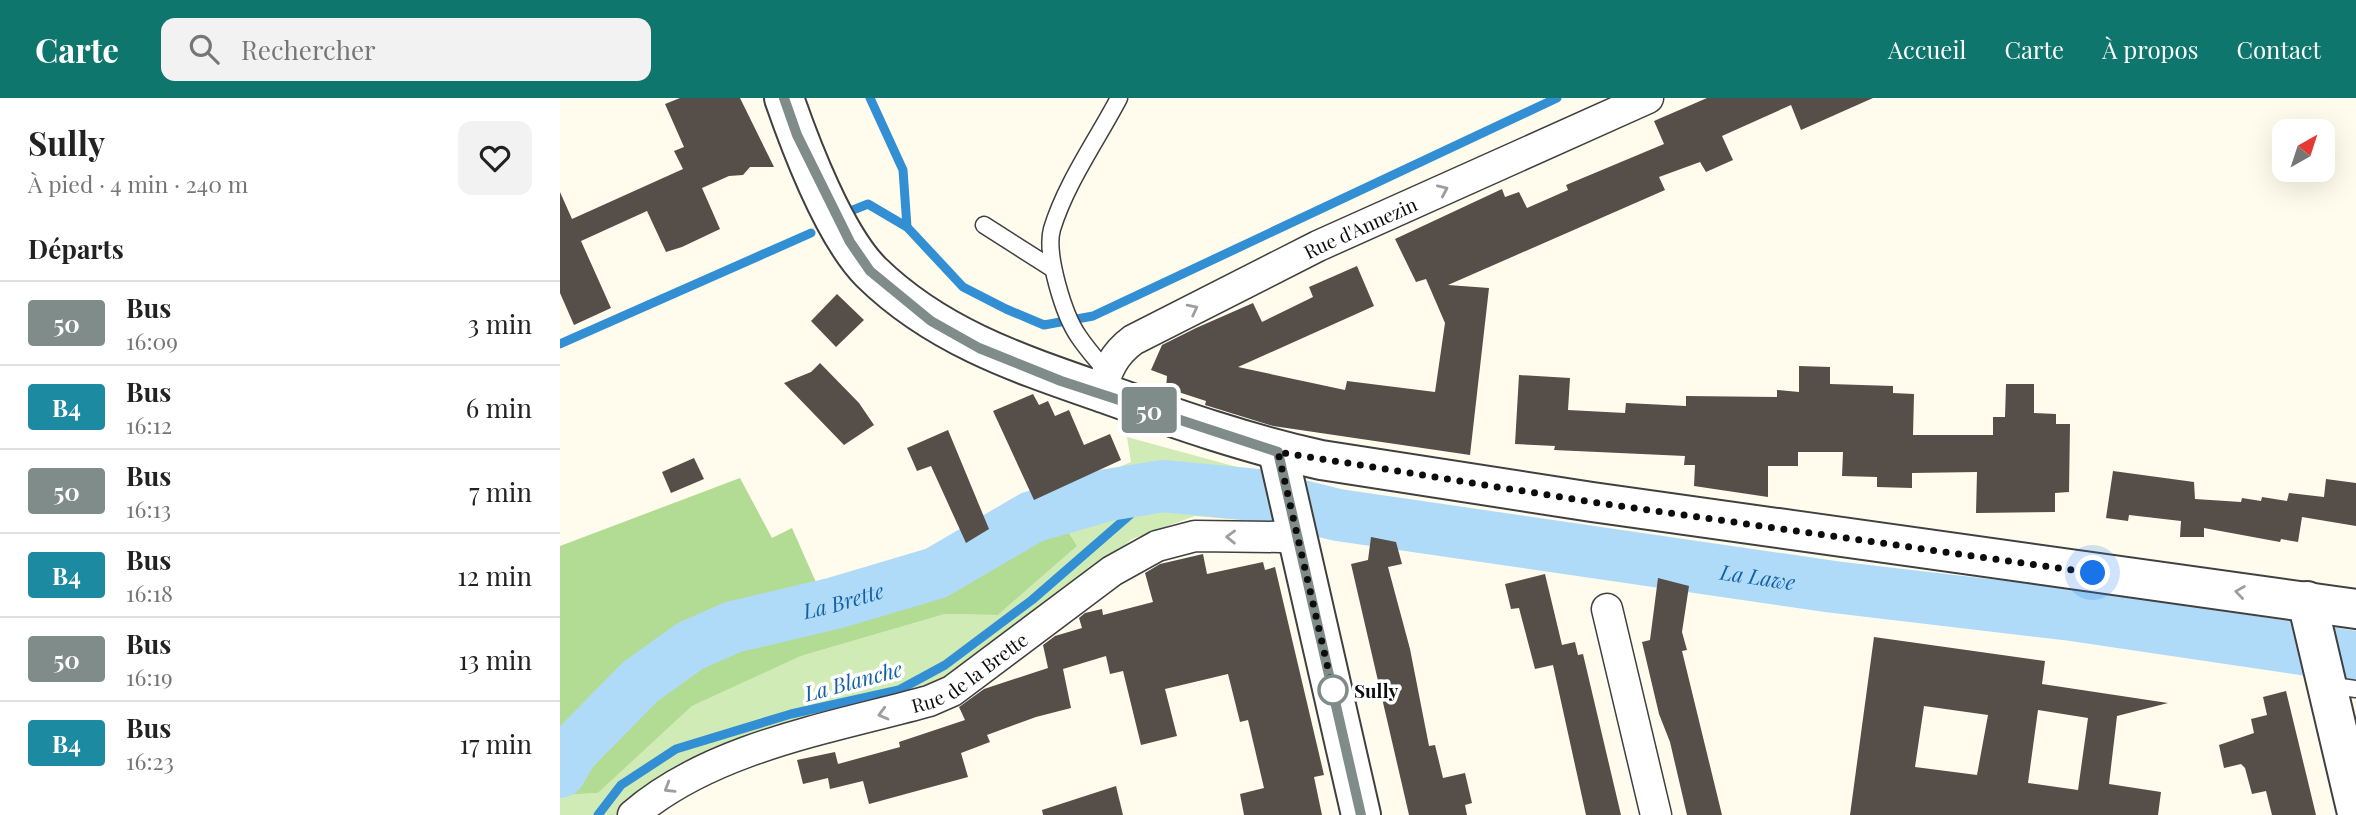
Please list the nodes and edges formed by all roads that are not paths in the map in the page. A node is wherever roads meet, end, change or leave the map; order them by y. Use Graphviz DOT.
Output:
graph roads {
  1 [pos="783,98"];
  2 [pos="1119,98"];
  3 [pos="1648,98"];
  4 [pos="984,225"];
  5 [pos="1053,269"];
  6 [pos="1104,382"];
  7 [pos="1280,460"];
  8 [pos="1298,535"];
  9 [pos="2356,608"];
  10 [pos="1607,609"];
  11 [pos="2309,609"];
  12 [pos="2341,687"];
  13 [pos="2356,809"];
  14 [pos="633,815"];
  15 [pos="1361,815"];
  16 [pos="1656,815"];
  1 -- 6 [label="street"];
  2 -- 5 [label="lane"];
  6 -- 3 [label="street, Rue d'Annezin, one-way"];
  4 -- 5 [label="lane"];
  5 -- 6 [label="lane"];
  6 -- 7 [label="street"];
  7 -- 8 [label="street"];
  11 -- 7 [label="street, one-way"];
  8 -- 14 [label="street, Rue de la Brette, one-way"];
  8 -- 15 [label="street"];
  9 -- 11 [label="street"];
  10 -- 16 [label="street"];
  11 -- 12 [label="street"];
  12 -- 13 [label="street"];
}
